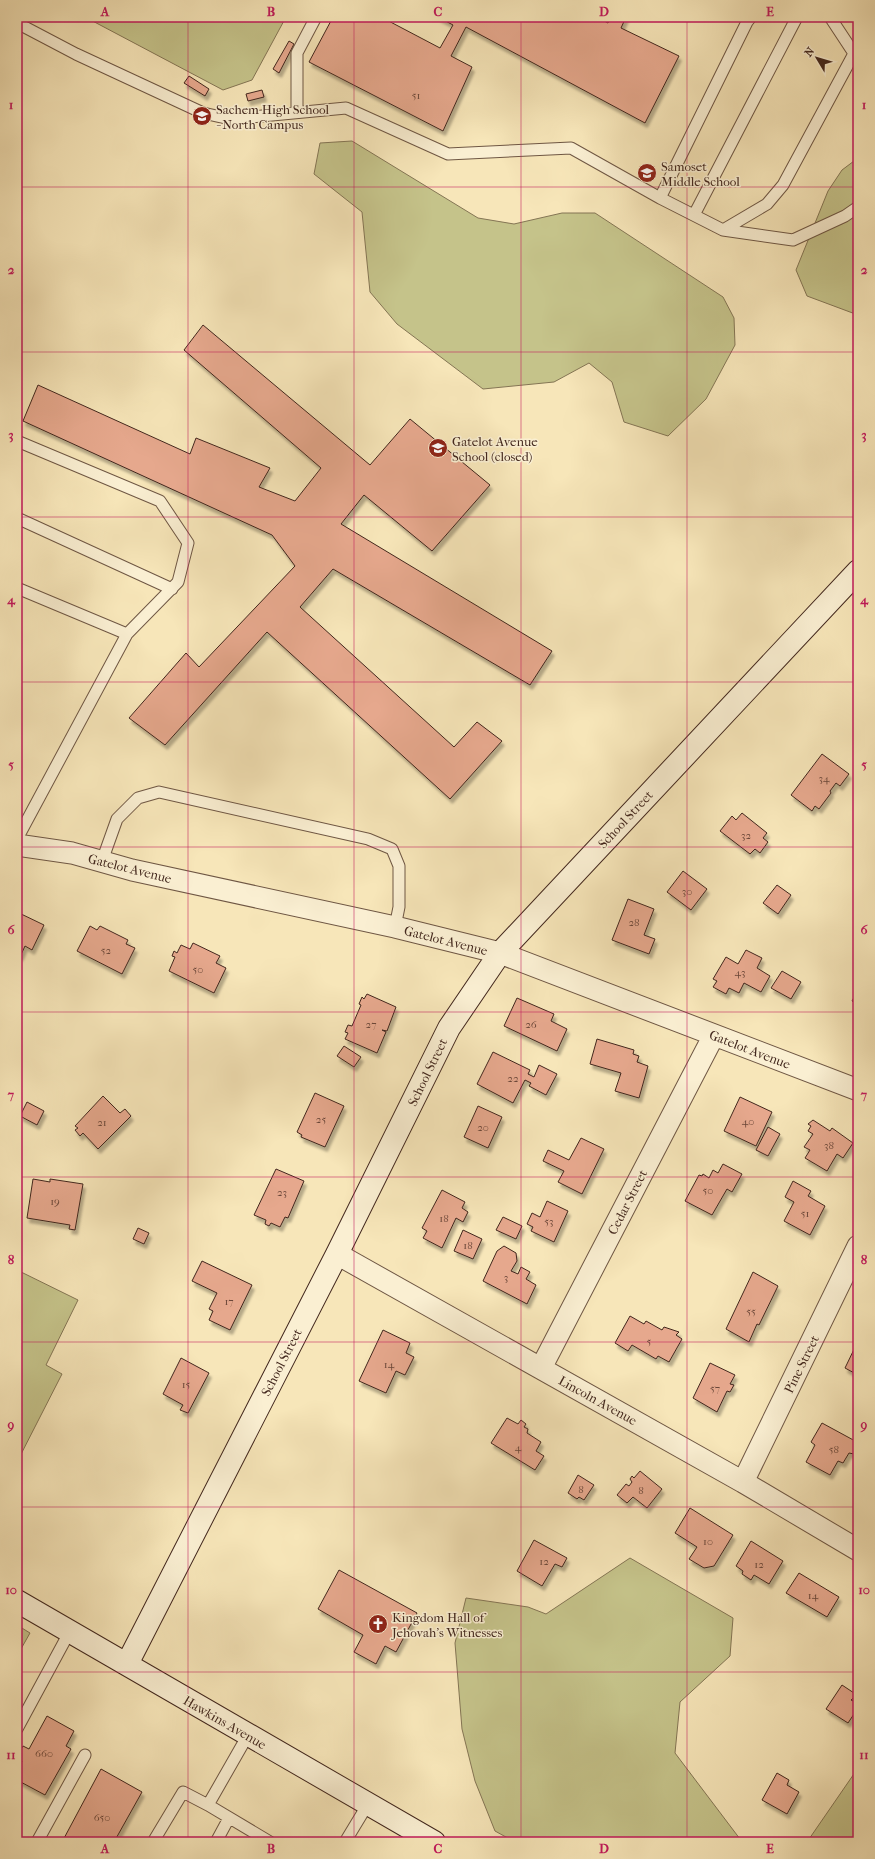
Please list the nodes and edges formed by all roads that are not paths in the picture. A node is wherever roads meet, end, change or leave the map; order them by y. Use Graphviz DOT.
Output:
graph roads {
  1 [pos="316,17"];
  2 [pos="751,17"];
  3 [pos="797,17"];
  4 [pos="830,17"];
  5 [pos="17,23"];
  6 [pos="857,53"];
  7 [pos="297,112"];
  8 [pos="660,198"];
  9 [pos="858,207"];
  10 [pos="694,215"];
  11 [pos="723,230"];
  12 [pos="17,442"];
  13 [pos="17,518"];
  14 [pos="858,571"];
  15 [pos="17,588"];
  16 [pos="172,589"];
  17 [pos="127,634"];
  18 [pos="17,840"];
  19 [pos="17,846"];
  20 [pos="102,862"];
  21 [pos="395,928"];
  22 [pos="500,953"];
  23 [pos="714,1035"];
  24 [pos="858,1090"];
  25 [pos="858,1246"];
  26 [pos="337,1254"];
  27 [pos="541,1368"];
  28 [pos="743,1482"];
  29 [pos="858,1550"];
  30 [pos="17,1601"];
  31 [pos="70,1632"];
  32 [pos="126,1664"];
  33 [pos="17,1729"];
  34 [pos="248,1734"];
  35 [pos="85,1755"];
  36 [pos="368,1804"];
  37 [pos="208,1805"];
  38 [pos="229,1818"];
  39 [pos="37,1842"];
  40 [pos="153,1842"];
  41 [pos="216,1842"];
  42 [pos="270,1842"];
  43 [pos="345,1842"];
  44 [pos="434,1842"];
  1 -- 7 [label="lane"];
  2 -- 8 [label="lane"];
  3 -- 10 [label="lane"];
  4 -- 6 [label="lane"];
  5 -- 7 [label="lane"];
  6 -- 11 [label="lane"];
  7 -- 8 [label="lane"];
  8 -- 10 [label="lane"];
  9 -- 11 [label="lane"];
  10 -- 11 [label="lane"];
  12 -- 16 [label="lane"];
  13 -- 16 [label="lane"];
  14 -- 22 [label="street, School Street"];
  15 -- 17 [label="lane"];
  16 -- 17 [label="lane"];
  17 -- 18 [label="lane"];
  19 -- 20 [label="street, Gatelot Avenue"];
  20 -- 21 [label="street, Gatelot Avenue"];
  20 -- 21 [label="lane"];
  21 -- 22 [label="street, Gatelot Avenue"];
  22 -- 23 [label="street, Gatelot Avenue"];
  22 -- 26 [label="street, School Street"];
  23 -- 24 [label="street, Gatelot Avenue"];
  23 -- 27 [label="street, Cedar Street"];
  25 -- 28 [label="street, Pine Street"];
  26 -- 27 [label="street, Lincoln Avenue"];
  26 -- 32 [label="street, School Street"];
  27 -- 28 [label="street, Lincoln Avenue"];
  28 -- 29 [label="street, Lincoln Avenue"];
  30 -- 31 [label="street, Hawkins Avenue"];
  31 -- 32 [label="street, Hawkins Avenue"];
  31 -- 33 [label="lane"];
  32 -- 34 [label="street, Hawkins Avenue"];
  34 -- 36 [label="street, Hawkins Avenue"];
  34 -- 37 [label="lane"];
  35 -- 39 [label="lane"];
  36 -- 43 [label="lane"];
  36 -- 44 [label="street, Hawkins Avenue"];
  37 -- 38 [label="lane"];
  37 -- 40 [label="lane"];
  38 -- 41 [label="lane"];
  38 -- 42 [label="lane"];
}
